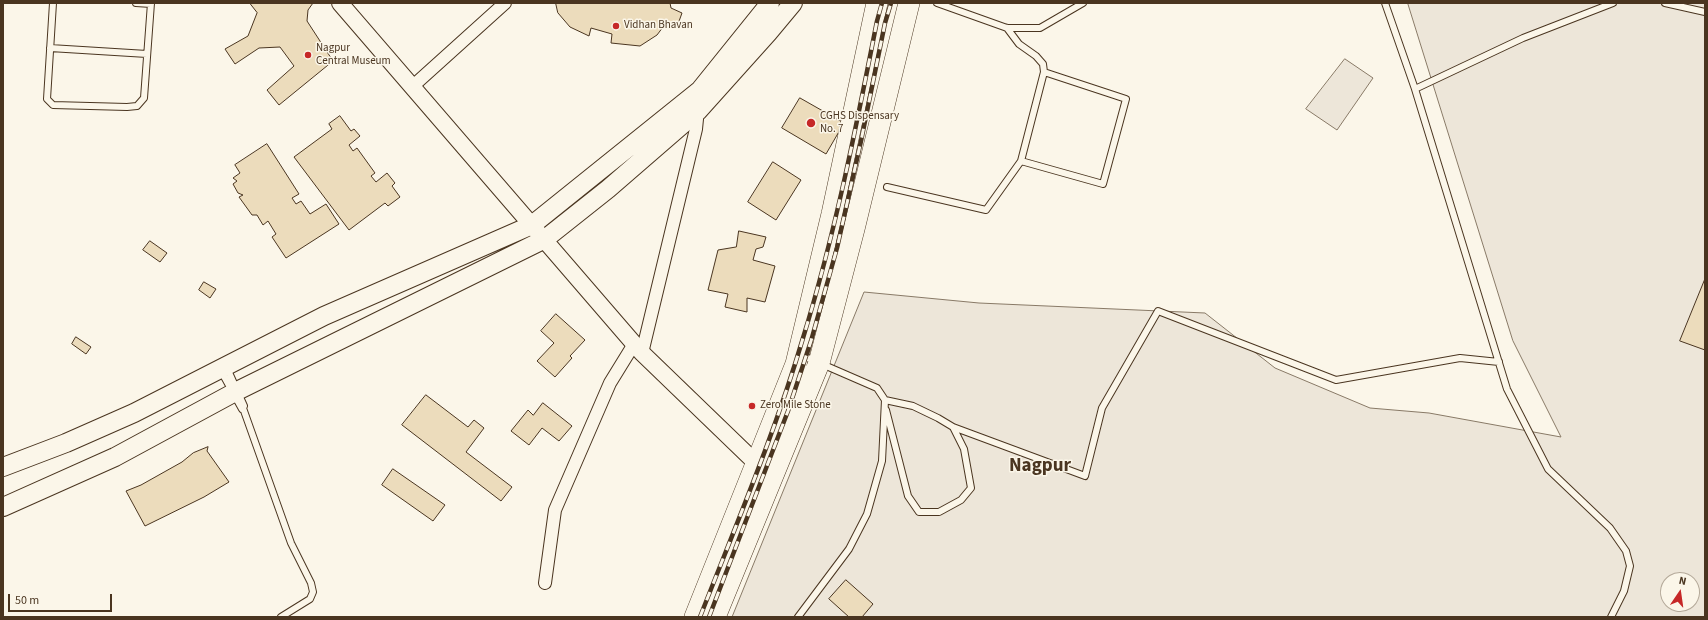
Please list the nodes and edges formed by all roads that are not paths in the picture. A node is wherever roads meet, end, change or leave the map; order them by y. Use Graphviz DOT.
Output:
graph roads {
  1 [pos="53,3"];
  2 [pos="136,3"];
  3 [pos="340,3"];
  4 [pos="505,3"];
  5 [pos="770,3"];
  6 [pos="793,3"];
  7 [pos="877,3"];
  8 [pos="908,3"];
  9 [pos="937,3"];
  10 [pos="1083,3"];
  11 [pos="1385,3"];
  12 [pos="1613,3"];
  13 [pos="1665,3"];
  14 [pos="151,4"];
  15 [pos="1705,12"];
  16 [pos="1007,28"];
  17 [pos="50,48"];
  18 [pos="147,54"];
  19 [pos="1044,72"];
  20 [pos="413,86"];
  21 [pos="1415,89"];
  22 [pos="700,90"];
  23 [pos="698,111"];
  24 [pos="1021,161"];
  25 [pos="887,187"];
  26 [pos="532,225"];
  27 [pos="545,240"];
  28 [pos="310,324"];
  29 [pos="638,348"];
  30 [pos="319,350"];
  31 [pos="798,354"];
  32 [pos="819,362"];
  33 [pos="1499,362"];
  34 [pos="223,368"];
  35 [pos="234,392"];
  36 [pos="885,403"];
  37 [pos="953,427"];
  38 [pos="756,463"];
  39 [pos="3,467"];
  40 [pos="3,507"];
  41 [pos="545,583"];
  42 [pos="281,617"];
  43 [pos="695,617"];
  44 [pos="715,617"];
  45 [pos="798,617"];
  46 [pos="1611,617"];
  1 -- 17 [label="lane"];
  2 -- 14 [label="lane"];
  3 -- 20 [label="street"];
  4 -- 20 [label="street"];
  5 -- 22 [label="main road"];
  6 -- 23 [label="main road"];
  7 -- 31 [label="highway"];
  8 -- 32 [label="highway"];
  9 -- 16 [label="lane"];
  10 -- 16 [label="lane"];
  11 -- 21 [label="lane"];
  12 -- 21 [label="lane"];
  13 -- 15 [label="lane"];
  14 -- 18 [label="lane"];
  16 -- 19 [label="lane"];
  17 -- 18 [label="lane"];
  17 -- 18 [label="lane"];
  19 -- 24 [label="lane"];
  19 -- 24 [label="lane"];
  20 -- 26 [label="street"];
  21 -- 33 [label="lane"];
  22 -- 23 [label="street"];
  22 -- 26 [label="main road"];
  23 -- 27 [label="main road"];
  23 -- 29 [label="street"];
  24 -- 25 [label="lane"];
  26 -- 27 [label="street"];
  26 -- 28 [label="main road"];
  27 -- 29 [label="street"];
  27 -- 30 [label="main road"];
  28 -- 30 [label="main road"];
  28 -- 34 [label="main road"];
  29 -- 38 [label="street"];
  29 -- 41 [label="street"];
  30 -- 35 [label="main road"];
  31 -- 32 [label="lane"];
  31 -- 38 [label="highway"];
  32 -- 36 [label="lane"];
  32 -- 44 [label="highway"];
  33 -- 37 [label="lane"];
  33 -- 46 [label="lane"];
  34 -- 35 [label="lane"];
  34 -- 39 [label="main road"];
  35 -- 40 [label="main road"];
  35 -- 42 [label="lane"];
  36 -- 37 [label="lane"];
  36 -- 37 [label="lane"];
  36 -- 45 [label="lane"];
  38 -- 43 [label="highway"];
}
